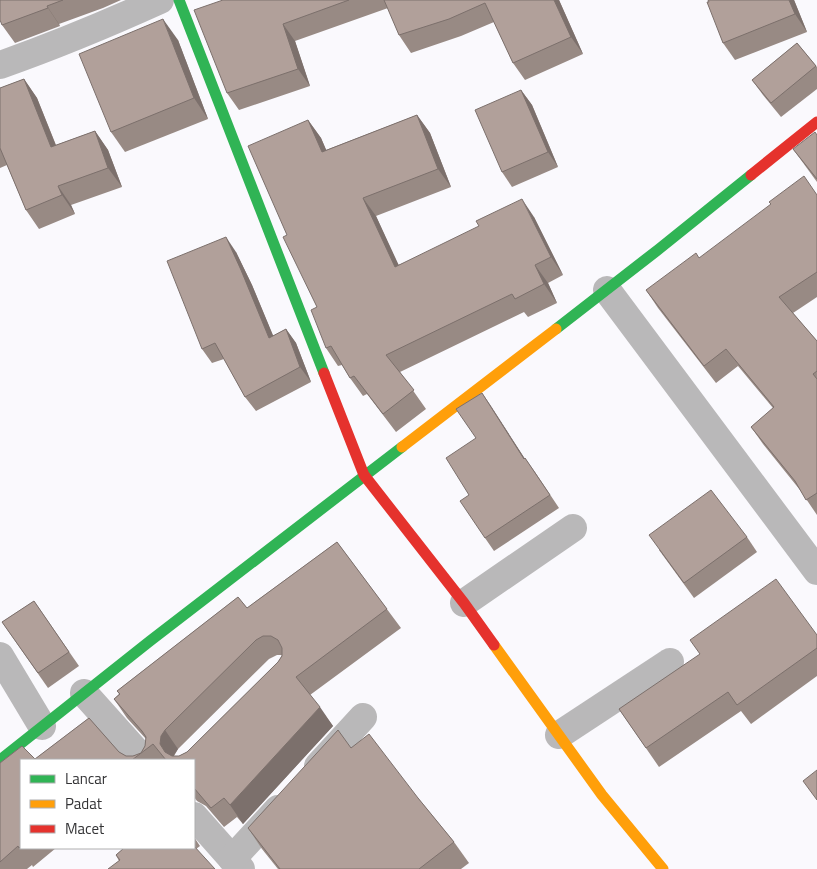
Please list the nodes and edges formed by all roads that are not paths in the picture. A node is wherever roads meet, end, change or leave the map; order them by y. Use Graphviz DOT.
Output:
graph roads {
  1 [pos="160,0"];
  2 [pos="180,0"];
  3 [pos="0,65"];
  4 [pos="817,123"];
  5 [pos="607,290"];
  6 [pos="364,475"];
  7 [pos="573,528"];
  8 [pos="817,571"];
  9 [pos="464,603"];
  10 [pos="0,656"];
  11 [pos="670,662"];
  12 [pos="84,693"];
  13 [pos="363,717"];
  14 [pos="42,726"];
  15 [pos="559,735"];
  16 [pos="143,759"];
  17 [pos="0,760"];
  18 [pos="195,817"];
  19 [pos="236,864"];
  20 [pos="664,869"];
  1 -- 3 [label="street"];
  2 -- 6 [label="street"];
  4 -- 5 [label="street"];
  5 -- 6 [label="street"];
  5 -- 8 [label="street"];
  6 -- 9 [label="street"];
  6 -- 12 [label="street"];
  7 -- 9 [label="street"];
  9 -- 15 [label="street"];
  10 -- 14 [label="street"];
  11 -- 15 [label="street"];
  12 -- 14 [label="street"];
  12 -- 16 [label="street"];
  13 -- 19 [label="street"];
  14 -- 17 [label="street"];
  15 -- 20 [label="street"];
  18 -- 19 [label="street"];
}
